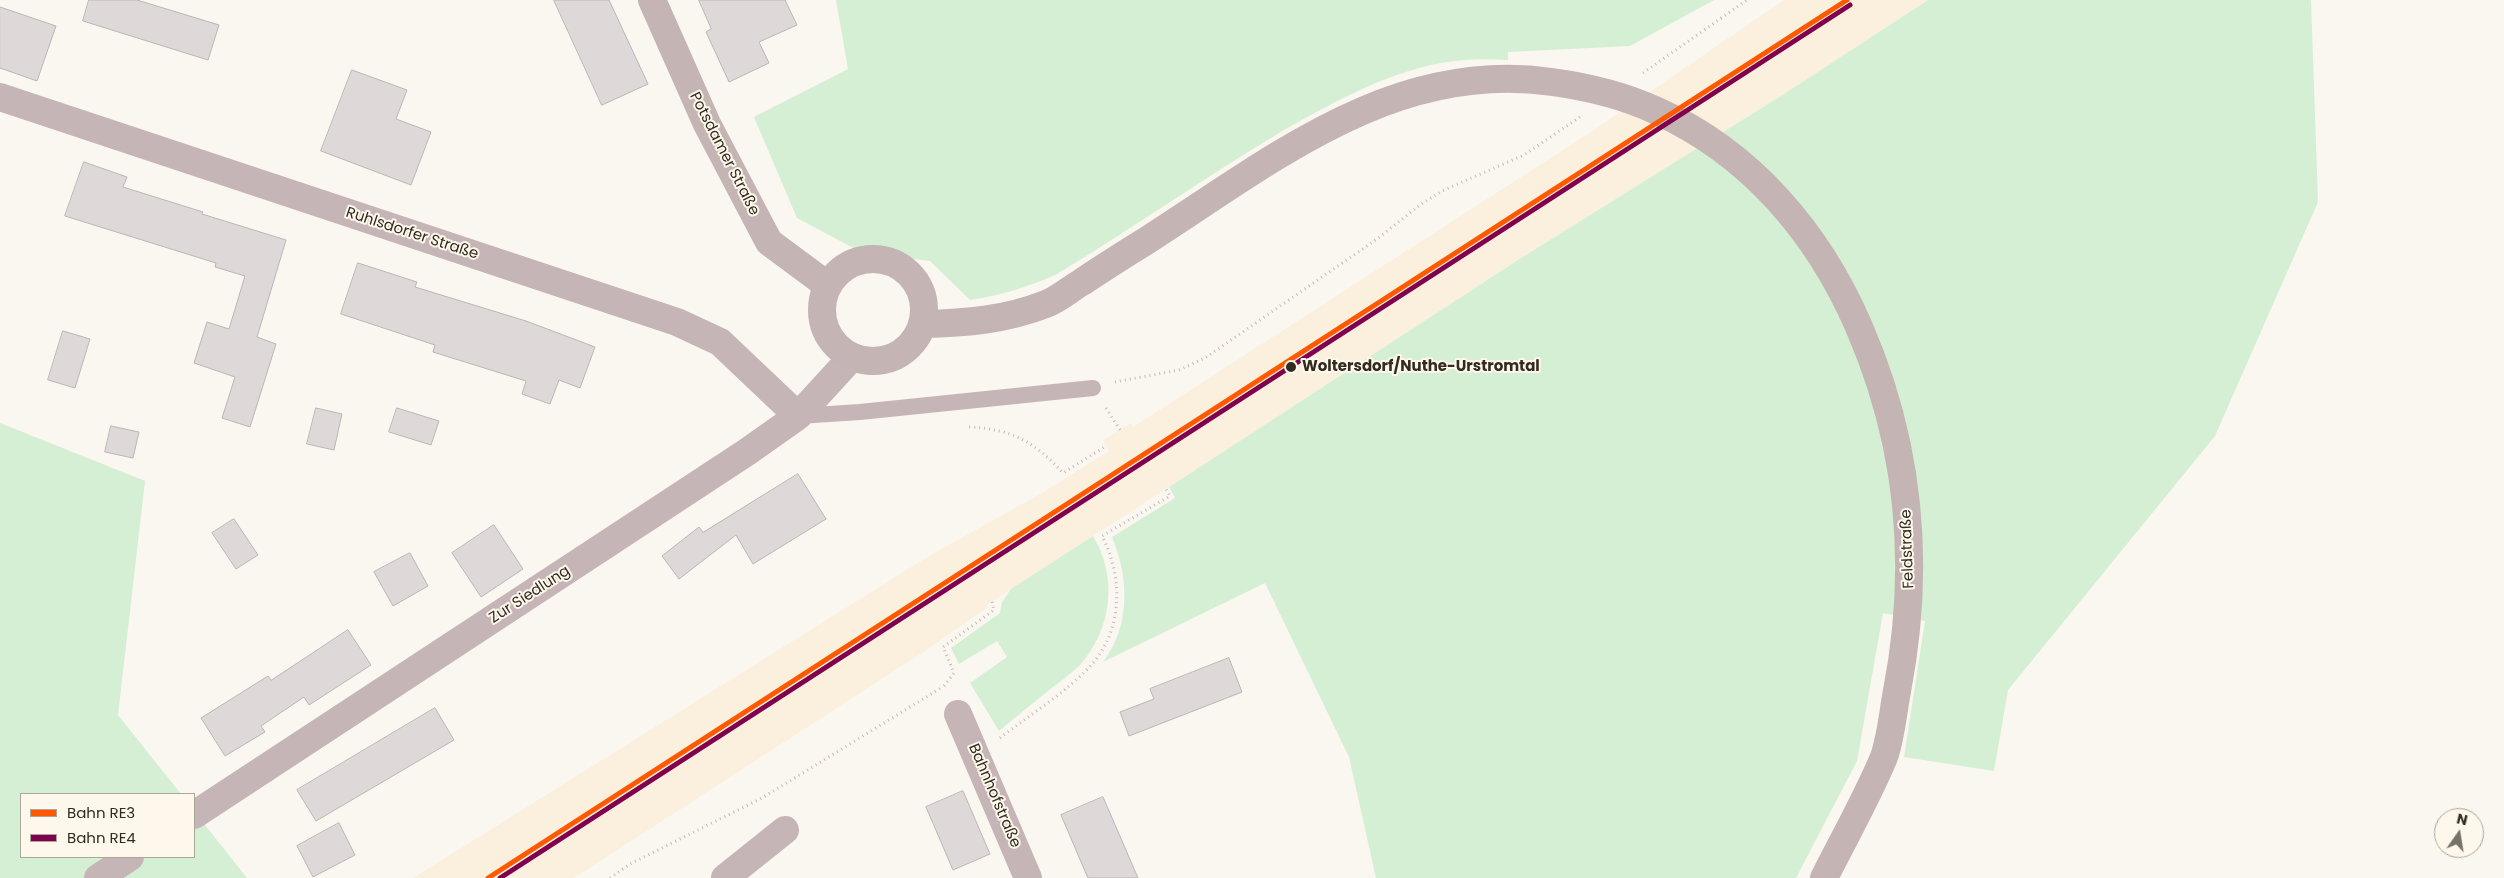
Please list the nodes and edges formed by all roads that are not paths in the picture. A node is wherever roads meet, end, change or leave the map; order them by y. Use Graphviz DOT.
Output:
graph roads {
  1 [pos="652,0"];
  2 [pos="0,97"];
  3 [pos="827,285"];
  4 [pos="922,324"];
  5 [pos="852,357"];
  6 [pos="1093,388"];
  7 [pos="798,416"];
  8 [pos="958,714"];
  9 [pos="195,814"];
  10 [pos="785,830"];
  11 [pos="128,858"];
  12 [pos="98,878"];
  13 [pos="725,878"];
  14 [pos="1028,878"];
  15 [pos="1824,878"];
  1 -- 3 [label="street, Potsdamer Straße"];
  2 -- 7 [label="street, Ruhlsdorfer Straße"];
  3 -- 4 [label="street"];
  3 -- 5 [label="street"];
  4 -- 5 [label="street"];
  4 -- 15 [label="street, Feldstraße"];
  5 -- 7 [label="street, Zur Siedlung"];
  6 -- 7 [label="lane"];
  7 -- 9 [label="street, Zur Siedlung"];
  8 -- 14 [label="street, Bahnhofstraße"];
  10 -- 13 [label="street"];
  11 -- 12 [label="street"];
}
